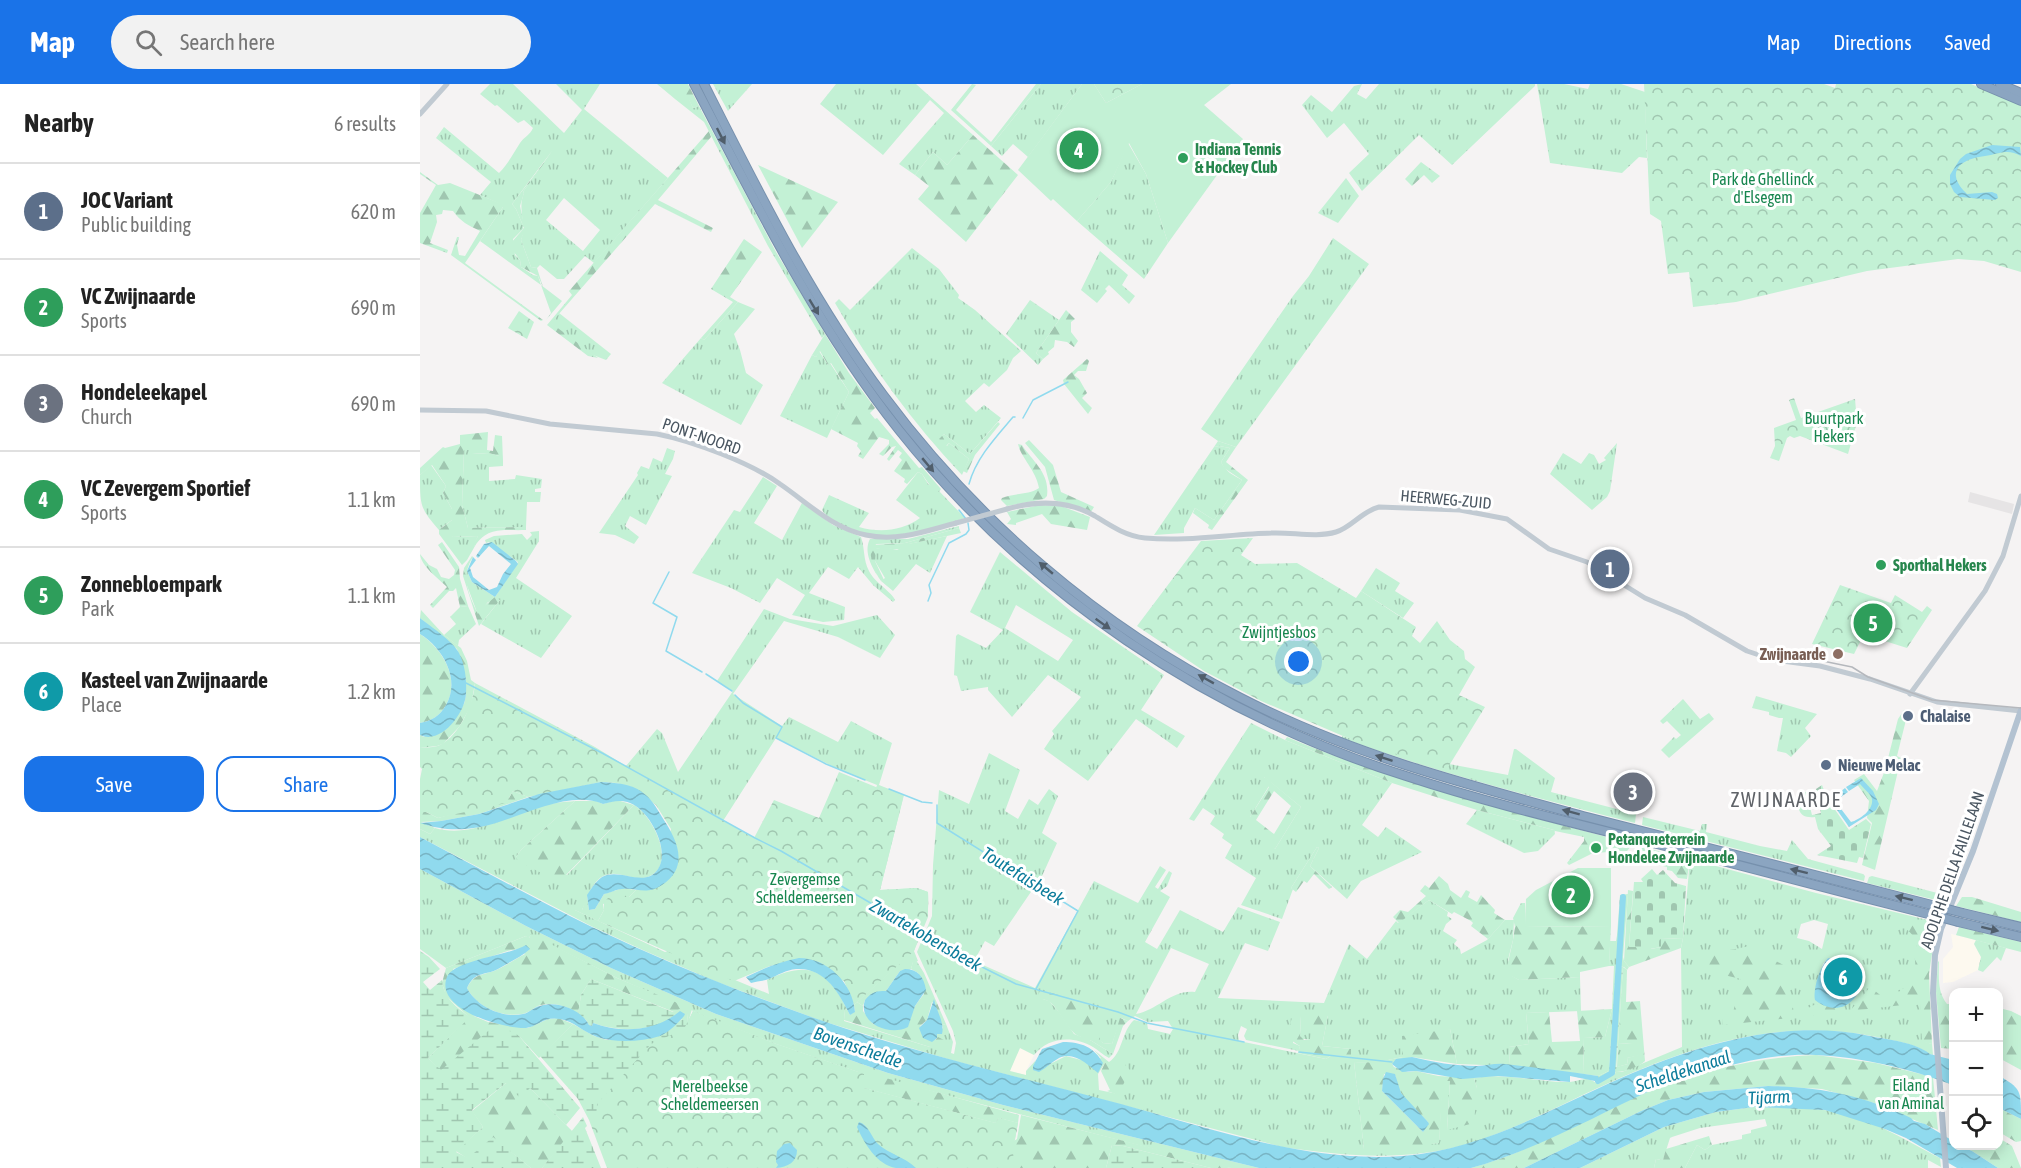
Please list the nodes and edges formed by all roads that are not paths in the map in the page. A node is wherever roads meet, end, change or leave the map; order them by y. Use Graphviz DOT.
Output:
graph roads {
  1 [pos="447,84"];
  2 [pos="694,84"];
  3 [pos="704,84"];
  4 [pos="1981,84"];
  5 [pos="2000,84"];
  6 [pos="2021,93"];
  7 [pos="2021,101"];
  8 [pos="420,114"];
  9 [pos="420,410"];
  10 [pos="2021,496"];
  11 [pos="956,523"];
  12 [pos="1910,694"];
  13 [pos="2020,710"];
  14 [pos="2021,927"];
  15 [pos="2021,937"];
  16 [pos="1946,1168"];
  1 -- 8 [label="street"];
  2 -- 15 [label="highway, one-way, bridge"];
  14 -- 3 [label="highway, one-way, bridge"];
  4 -- 7 [label="highway"];
  5 -- 6 [label="highway"];
  9 -- 11 [label="street, PONT-NOORD"];
  10 -- 12 [label="street"];
  11 -- 12 [label="street, HEERWEG-ZUID, bridge"];
  12 -- 13 [label="street, HEERWEG-ZUID"];
  13 -- 16 [label="main road, ADOLPHE DELLA FAILLELAAN"];
}
